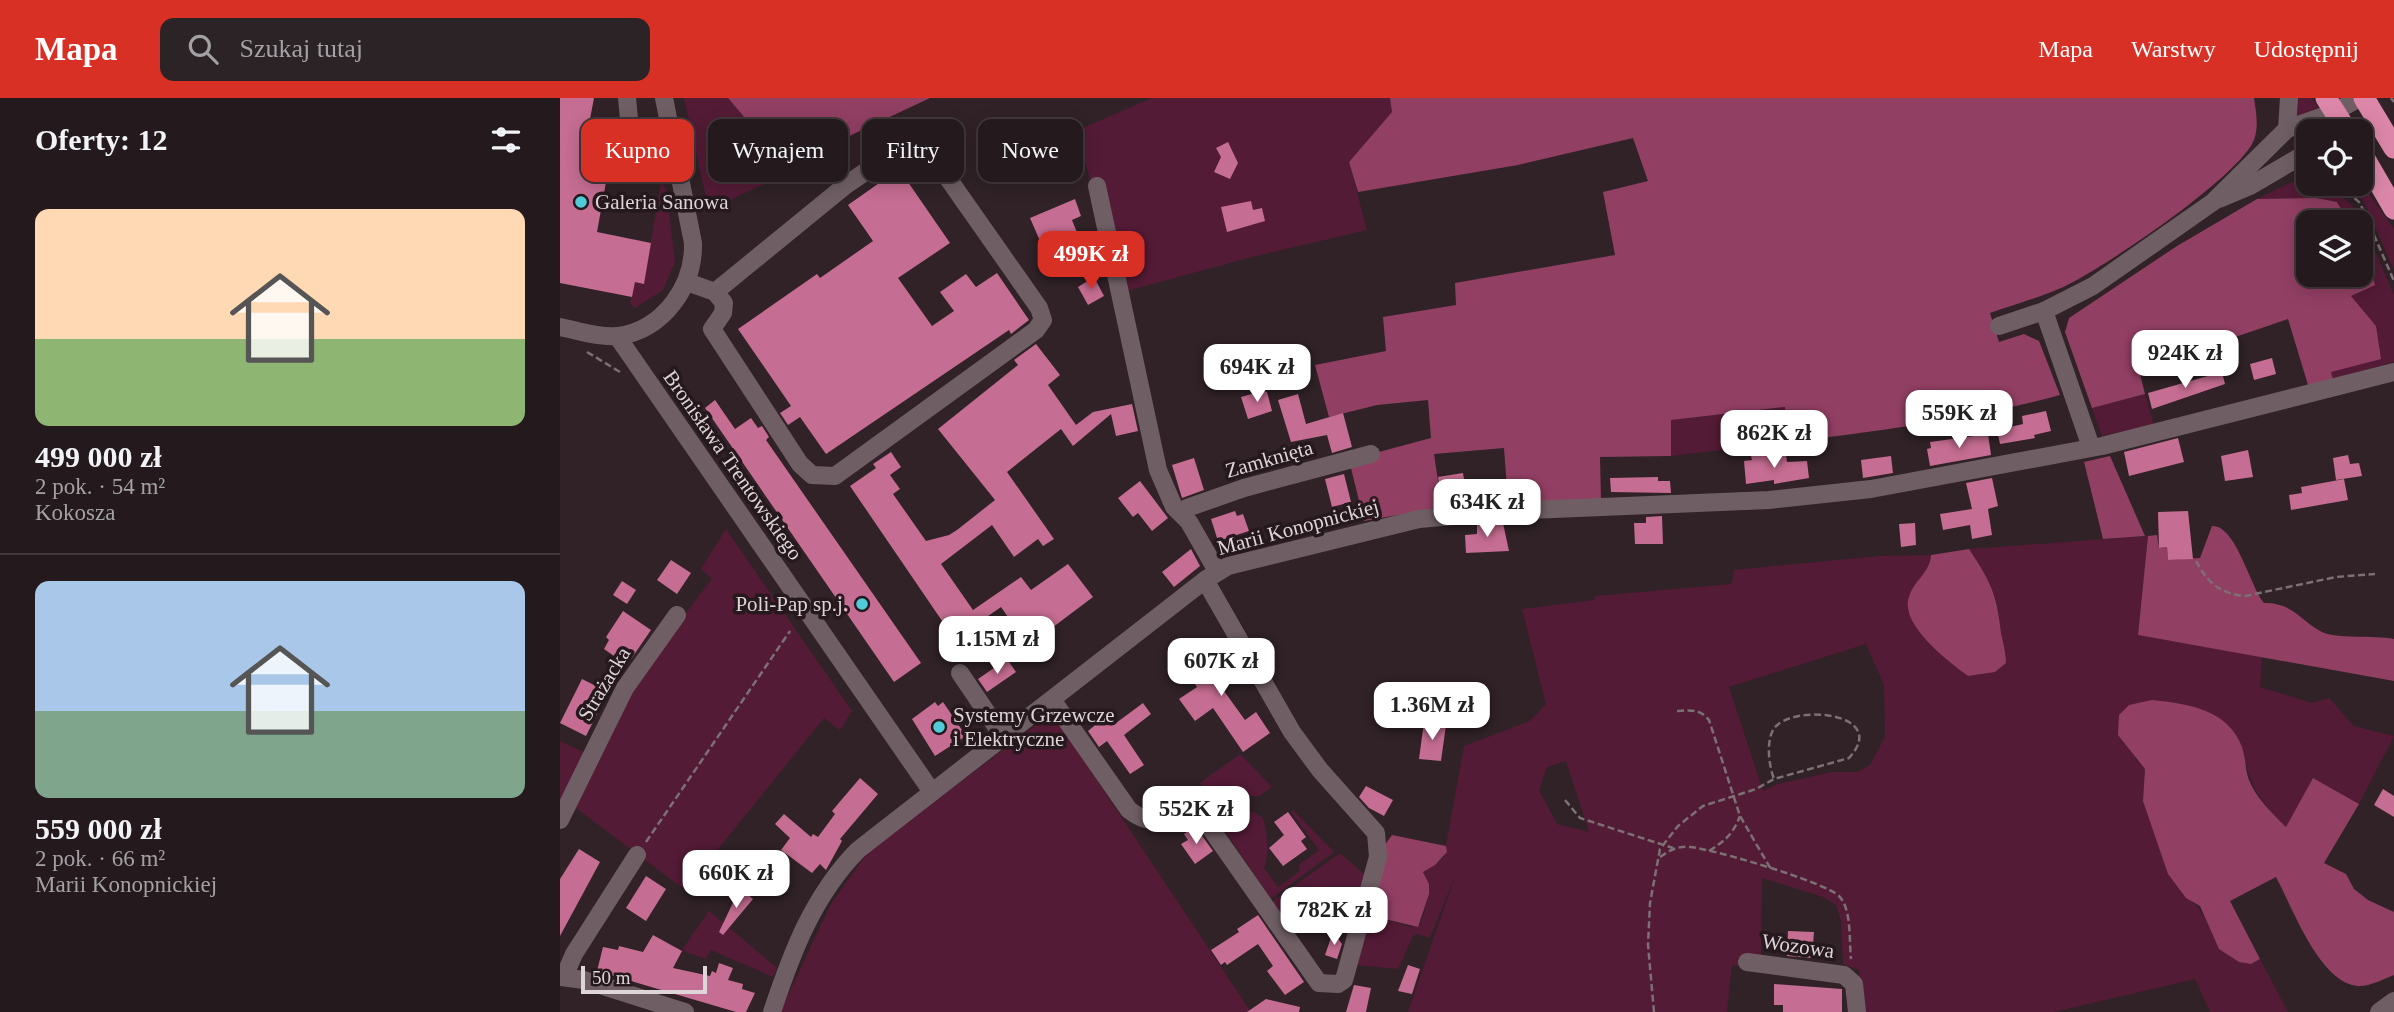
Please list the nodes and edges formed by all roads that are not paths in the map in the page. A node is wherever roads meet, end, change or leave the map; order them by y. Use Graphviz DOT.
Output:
graph roads {
  1 [pos="627,98"];
  2 [pos="664,98"];
  3 [pos="2288,98"];
  4 [pos="2361,98"];
  5 [pos="2329,114"];
  6 [pos="629,119"];
  7 [pos="668,119"];
  8 [pos="2287,130"];
  9 [pos="2394,148"];
  10 [pos="2296,160"];
  11 [pos="2373,179"];
  12 [pos="681,182"];
  13 [pos="1097,186"];
  14 [pos="2213,202"];
  15 [pos="2394,209"];
  16 [pos="687,282"];
  17 [pos="715,292"];
  18 [pos="2044,310"];
  19 [pos="1999,326"];
  20 [pos="560,327"];
  21 [pos="617,336"];
  22 [pos="2394,372"];
  23 [pos="2091,447"];
  24 [pos="1371,454"];
  25 [pos="1182,514"];
  26 [pos="1211,576"];
  27 [pos="677,615"];
  28 [pos="960,673"];
  29 [pos="1053,701"];
  30 [pos="1004,738"];
  31 [pos="932,792"];
  32 [pos="560,820"];
  33 [pos="637,856"];
  34 [pos="1746,962"];
  35 [pos="562,977"];
  36 [pos="2394,1001"];
  37 [pos="685,1012"];
  38 [pos="772,1012"];
  39 [pos="1857,1012"];
  40 [pos="2379,1012"];
  1 -- 6 [label="street"];
  2 -- 7 [label="street"];
  3 -- 8 [label="street"];
  4 -- 5 [label="street"];
  4 -- 9 [label="highway"];
  5 -- 8 [label="street"];
  8 -- 14 [label="street"];
  10 -- 14 [label="street"];
  11 -- 15 [label="highway"];
  12 -- 16 [label="street"];
  13 -- 25 [label="street"];
  14 -- 18 [label="street"];
  16 -- 17 [label="street"];
  16 -- 21 [label="street"];
  17 -- 17 [label="street"];
  18 -- 19 [label="street"];
  18 -- 23 [label="street"];
  20 -- 21 [label="street"];
  21 -- 31 [label="street, Bronisława Trentowskiego"];
  22 -- 23 [label="street, Marii Konopnickiej"];
  23 -- 26 [label="street, Marii Konopnickiej"];
  24 -- 25 [label="street, Zamknięta"];
  25 -- 26 [label="street"];
  26 -- 29 [label="street, Marii Konopnickiej"];
  26 -- 29 [label="street"];
  27 -- 32 [label="street, Strażacka"];
  28 -- 30 [label="street"];
  29 -- 30 [label="street, Marii Konopnickiej"];
  30 -- 31 [label="street, Marii Konopnickiej"];
  31 -- 38 [label="street, Marii Konopnickiej"];
  33 -- 35 [label="street"];
  34 -- 39 [label="street, Wozowa"];
  35 -- 37 [label="street"];
  36 -- 40 [label="street"];
}
